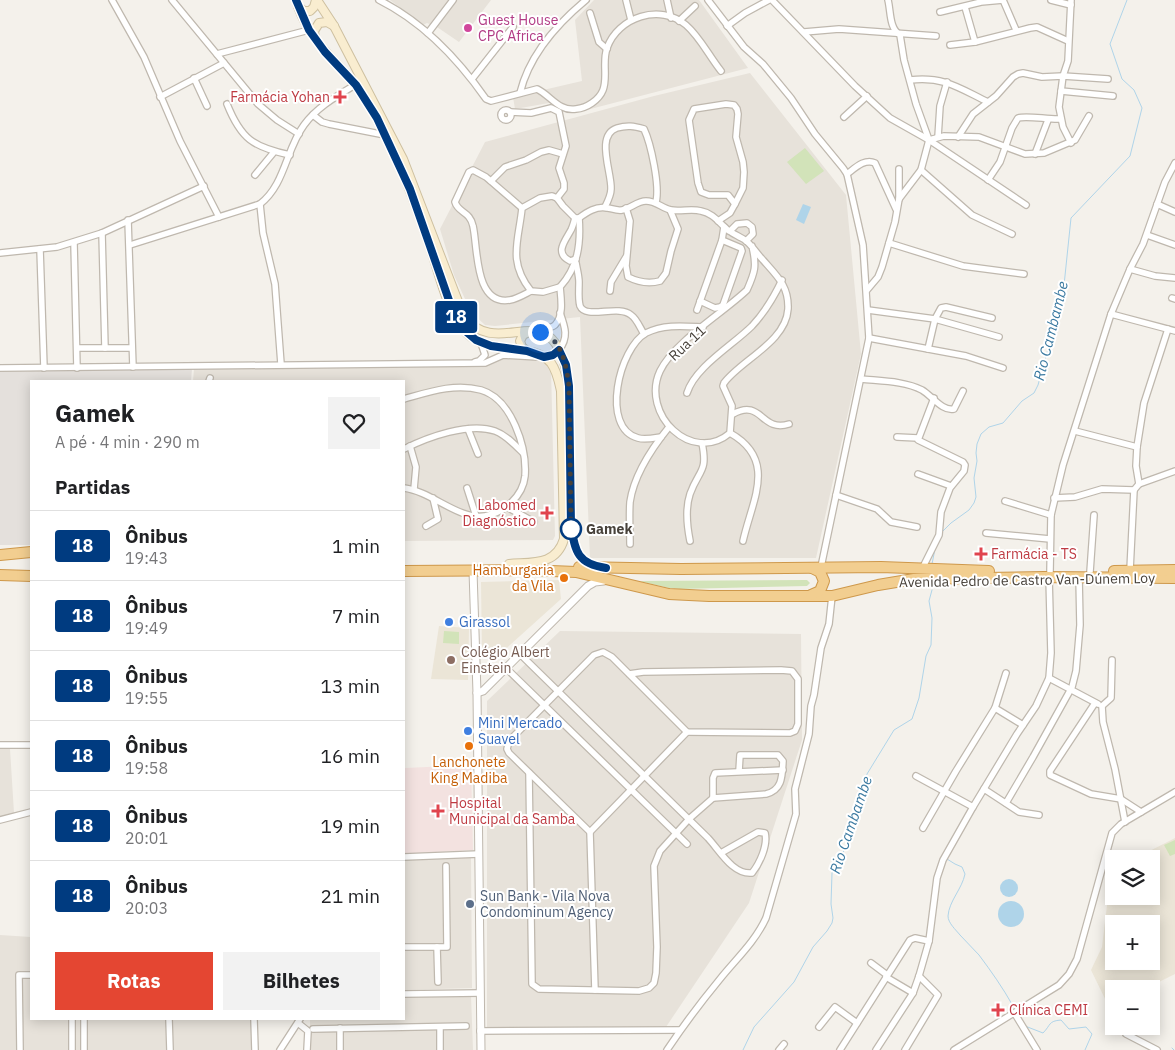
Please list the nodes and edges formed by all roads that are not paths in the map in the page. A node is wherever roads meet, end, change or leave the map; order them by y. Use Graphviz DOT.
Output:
graph roads {
  1 [pos="112,0"];
  2 [pos="172,0"];
  3 [pos="316,0"];
  4 [pos="379,0"];
  5 [pos="453,0"];
  6 [pos="586,0"];
  7 [pos="626,0"];
  8 [pos="667,0"];
  9 [pos="708,0"];
  10 [pos="770,0"];
  11 [pos="888,0"];
  12 [pos="1003,0"];
  13 [pos="1051,0"];
  14 [pos="297,3"];
  15 [pos="1071,3"];
  16 [pos="695,6"];
  17 [pos="965,7"];
  18 [pos="940,12"];
  19 [pos="590,13"];
  20 [pos="671,18"];
  21 [pos="631,20"];
  22 [pos="679,21"];
  23 [pos="334,26"];
  24 [pos="727,26"];
  25 [pos="513,27"];
  26 [pos="309,30"];
  27 [pos="1016,30"];
  28 [pos="804,32"];
  29 [pos="428,33"];
  30 [pos="900,35"];
  31 [pos="936,36"];
  32 [pos="315,38"];
  33 [pos="1068,41"];
  34 [pos="975,42"];
  35 [pos="950,45"];
  36 [pos="607,49"];
  37 [pos="217,54"];
  38 [pos="224,63"];
  39 [pos="721,70"];
  40 [pos="1063,76"];
  41 [pos="194,78"];
  42 [pos="472,79"];
  43 [pos="1108,79"];
  44 [pos="910,80"];
  45 [pos="947,82"];
  46 [pos="356,85"];
  47 [pos="1061,91"];
  48 [pos="520,93"];
  49 [pos="867,96"];
  50 [pos="1113,96"];
  51 [pos="160,97"];
  52 [pos="988,102"];
  53 [pos="227,104"];
  54 [pos="207,106"];
  55 [pos="510,112"];
  56 [pos="313,115"];
  57 [pos="1090,116"];
  58 [pos="844,117"];
  59 [pos="1061,119"];
  60 [pos="1048,120"];
  61 [pos="299,134"];
  62 [pos="385,135"];
  63 [pos="938,137"];
  64 [pos="958,137"];
  65 [pos="929,140"];
  66 [pos="1070,143"];
  67 [pos="1006,147"];
  68 [pos="274,152"];
  69 [pos="563,154"];
  70 [pos="1035,154"];
  71 [pos="290,155"];
  72 [pos="1174,166"];
  73 [pos="899,169"];
  74 [pos="922,170"];
  75 [pos="847,174"];
  76 [pos="255,175"];
  77 [pos="988,180"];
  78 [pos="491,181"];
  79 [pos="204,186"];
  80 [pos="557,198"];
  81 [pos="899,199"];
  82 [pos="656,202"];
  83 [pos="260,204"];
  84 [pos="735,204"];
  85 [pos="1157,204"];
  86 [pos="1026,205"];
  87 [pos="605,207"];
  88 [pos="522,208"];
  89 [pos="626,208"];
  90 [pos="670,210"];
  91 [pos="896,210"];
  92 [pos="1175,212"];
  93 [pos="219,217"];
  94 [pos="577,218"];
  95 [pos="128,220"];
  96 [pos="718,221"];
  97 [pos="727,229"];
  98 [pos="102,234"];
  99 [pos="1012,234"];
  100 [pos="1147,235"];
  101 [pos="722,240"];
  102 [pos="746,241"];
  103 [pos="74,243"];
  104 [pos="889,243"];
  105 [pos="130,245"];
  106 [pos="1175,245"];
  107 [pos="752,246"];
  108 [pos="40,249"];
  109 [pos="0,253"];
  110 [pos="627,255"];
  111 [pos="576,261"];
  112 [pos="1130,269"];
  113 [pos="1024,274"];
  114 [pos="1175,278"];
  115 [pos="782,280"];
  116 [pos="560,288"];
  117 [pos="867,290"];
  118 [pos="531,291"];
  119 [pos="610,291"];
  120 [pos="700,301"];
  121 [pos="697,310"];
  122 [pos="868,310"];
  123 [pos="560,313"];
  124 [pos="1112,314"];
  125 [pos="992,318"];
  126 [pos="935,319"];
  127 [pos="702,327"];
  128 [pos="1168,329"];
  129 [pos="1175,331"];
  130 [pos="529,332"];
  131 [pos="644,334"];
  132 [pos="999,337"];
  133 [pos="869,338"];
  134 [pos="482,343"];
  135 [pos="78,348"];
  136 [pos="105,348"];
  137 [pos="132,348"];
  138 [pos="928,349"];
  139 [pos="559,350"];
  140 [pos="527,351"];
  141 [pos="544,357"];
  142 [pos="472,362"];
  143 [pos="281,364"];
  144 [pos="133,367"];
  145 [pos="0,368"];
  146 [pos="44,368"];
  147 [pos="78,368"];
  148 [pos="1003,368"];
  149 [pos="861,379"];
  150 [pos="963,391"];
  151 [pos="687,393"];
  152 [pos="934,398"];
  153 [pos="405,400"];
  154 [pos="733,414"];
  155 [pos="790,424"];
  156 [pos="669,427"];
  157 [pos="468,429"];
  158 [pos="1075,431"];
  159 [pos="730,433"];
  160 [pos="661,437"];
  161 [pos="897,437"];
  162 [pos="918,438"];
  163 [pos="702,443"];
  164 [pos="407,447"];
  165 [pos="1137,447"];
  166 [pos="523,453"];
  167 [pos="478,454"];
  168 [pos="1175,471"];
  169 [pos="918,474"];
  170 [pos="1138,484"];
  171 [pos="951,486"];
  172 [pos="405,488"];
  173 [pos="468,488"];
  174 [pos="414,489"];
  175 [pos="1134,490"];
  176 [pos="836,495"];
  177 [pos="433,498"];
  178 [pos="1054,498"];
  179 [pos="1005,501"];
  180 [pos="507,507"];
  181 [pos="1051,515"];
  182 [pos="1094,515"];
  183 [pos="476,516"];
  184 [pos="534,522"];
  185 [pos="426,526"];
  186 [pos="917,527"];
  187 [pos="986,533"];
  188 [pos="1050,539"];
  189 [pos="690,541"];
  190 [pos="743,541"];
  191 [pos="630,544"];
  192 [pos="30,552"];
  193 [pos="0,555"];
  194 [pos="525,564"];
  195 [pos="405,565"];
  196 [pos="821,567"];
  197 [pos="606,568"];
  198 [pos="809,568"];
  199 [pos="473,570"];
  200 [pos="1130,570"];
  201 [pos="1175,570"];
  202 [pos="405,571"];
  203 [pos="1090,572"];
  204 [pos="924,573"];
  205 [pos="0,575"];
  206 [pos="1049,575"];
  207 [pos="30,576"];
  208 [pos="1079,577"];
  209 [pos="1175,578"];
  210 [pos="623,583"];
  211 [pos="810,596"];
  212 [pos="832,596"];
  213 [pos="520,654"];
  214 [pos="1112,660"];
  215 [pos="506,668"];
  216 [pos="1006,673"];
  217 [pos="629,674"];
  218 [pos="1049,678"];
  219 [pos="1070,690"];
  220 [pos="558,691"];
  221 [pos="477,693"];
  222 [pos="1095,703"];
  223 [pos="544,705"];
  224 [pos="1102,706"];
  225 [pos="996,708"];
  226 [pos="1023,725"];
  227 [pos="687,732"];
  228 [pos="0,745"];
  229 [pos="30,745"];
  230 [pos="782,770"];
  231 [pos="739,771"];
  232 [pos="529,773"];
  233 [pos="645,776"];
  234 [pos="916,776"];
  235 [pos="631,789"];
  236 [pos="984,789"];
  237 [pos="944,792"];
  238 [pos="1175,792"];
  239 [pos="713,798"];
  240 [pos="1121,799"];
  241 [pos="1006,803"];
  242 [pos="973,807"];
  243 [pos="30,812"];
  244 [pos="1141,812"];
  245 [pos="1039,815"];
  246 [pos="689,819"];
  247 [pos="0,820"];
  248 [pos="1125,822"];
  249 [pos="923,828"];
  250 [pos="590,832"];
  251 [pos="677,834"];
  252 [pos="687,844"];
  253 [pos="721,853"];
  254 [pos="478,854"];
  255 [pos="405,857"];
  256 [pos="446,866"];
  257 [pos="930,941"];
  258 [pos="405,947"];
  259 [pos="438,947"];
  260 [pos="871,963"];
  261 [pos="30,975"];
  262 [pos="887,976"];
  263 [pos="919,976"];
  264 [pos="438,982"];
  265 [pos="595,990"];
  266 [pos="480,993"];
  267 [pos="913,993"];
  268 [pos="405,994"];
  269 [pos="1015,1014"];
  270 [pos="72,1020"];
  271 [pos="84,1020"];
  272 [pos="170,1020"];
  273 [pos="254,1020"];
  274 [pos="299,1021"];
  275 [pos="857,1023"];
  276 [pos="466,1026"];
  277 [pos="440,1027"];
  278 [pos="819,1027"];
  279 [pos="340,1028"];
  280 [pos="313,1029"];
  281 [pos="680,1030"];
  282 [pos="480,1031"];
  283 [pos="1128,1035"];
  284 [pos="784,1044"];
  285 [pos="20,1050"];
  286 [pos="72,1050"];
  287 [pos="84,1050"];
  288 [pos="170,1050"];
  289 [pos="255,1050"];
  290 [pos="280,1050"];
  291 [pos="307,1050"];
  292 [pos="340,1050"];
  293 [pos="440,1050"];
  294 [pos="480,1050"];
  295 [pos="667,1050"];
  296 [pos="779,1050"];
  297 [pos="840,1050"];
  298 [pos="876,1050"];
  299 [pos="905,1050"];
  300 [pos="954,1050"];
  301 [pos="1037,1050"];
  302 [pos="1157,1050"];
  1 -- 51 [label="street"];
  2 -- 37 [label="street"];
  3 -- 14 [label="main road"];
  3 -- 23 [label="main road"];
  4 -- 29 [label="street"];
  5 -- 29 [label="street"];
  6 -- 48 [label="street"];
  7 -- 21 [label="street"];
  8 -- 20 [label="street"];
  9 -- 24 [label="street"];
  10 -- 24 [label="street"];
  10 -- 28 [label="street"];
  11 -- 30 [label="street"];
  12 -- 17 [label="street"];
  12 -- 27 [label="street"];
  13 -- 15 [label="street"];
  14 -- 26 [label="main road"];
  15 -- 33 [label="street"];
  16 -- 22 [label="street"];
  17 -- 18 [label="street"];
  17 -- 34 [label="street"];
  19 -- 36 [label="street"];
  20 -- 21 [label="street"];
  20 -- 22 [label="street"];
  21 -- 36 [label="street"];
  22 -- 39 [label="street"];
  23 -- 32 [label="main road"];
  23 -- 130 [label="main road"];
  24 -- 75 [label="street"];
  25 -- 42 [label="street"];
  26 -- 32 [label="main road"];
  26 -- 37 [label="street"];
  27 -- 33 [label="street"];
  27 -- 34 [label="street"];
  28 -- 30 [label="street"];
  28 -- 49 [label="street"];
  29 -- 42 [label="street"];
  30 -- 31 [label="street"];
  30 -- 44 [label="street"];
  32 -- 46 [label="main road"];
  33 -- 40 [label="street"];
  34 -- 35 [label="street"];
  36 -- 48 [label="street"];
  37 -- 38 [label="street"];
  38 -- 41 [label="street"];
  38 -- 61 [label="street"];
  40 -- 43 [label="street"];
  40 -- 47 [label="street"];
  40 -- 52 [label="street"];
  41 -- 51 [label="street"];
  41 -- 54 [label="street"];
  42 -- 48 [label="street"];
  44 -- 45 [label="street"];
  44 -- 65 [label="street"];
  45 -- 52 [label="street"];
  45 -- 63 [label="street"];
  46 -- 56 [label="street"];
  46 -- 62 [label="main road"];
  47 -- 50 [label="street"];
  47 -- 59 [label="street"];
  49 -- 58 [label="street"];
  49 -- 65 [label="street"];
  51 -- 79 [label="street"];
  52 -- 64 [label="street"];
  53 -- 68 [label="street"];
  55 -- 69 [label="street"];
  56 -- 61 [label="street"];
  56 -- 62 [label="street"];
  57 -- 66 [label="street"];
  59 -- 60 [label="street"];
  59 -- 66 [label="street"];
  60 -- 67 [label="street"];
  60 -- 70 [label="street"];
  61 -- 71 [label="street"];
  62 -- 134 [label="main road"];
  63 -- 64 [label="street"];
  63 -- 65 [label="street"];
  64 -- 67 [label="street"];
  65 -- 74 [label="street"];
  65 -- 77 [label="street"];
  66 -- 70 [label="street"];
  67 -- 70 [label="street"];
  67 -- 77 [label="street"];
  68 -- 71 [label="street"];
  68 -- 76 [label="street"];
  69 -- 78 [label="street"];
  69 -- 80 [label="street"];
  71 -- 83 [label="street"];
  72 -- 85 [label="street"];
  73 -- 81 [label="street"];
  74 -- 81 [label="street"];
  74 -- 99 [label="street"];
  75 -- 91 [label="street"];
  75 -- 117 [label="street"];
  77 -- 86 [label="street"];
  78 -- 88 [label="street"];
  78 -- 118 [label="street"];
  79 -- 93 [label="street"];
  79 -- 95 [label="street"];
  80 -- 88 [label="street"];
  80 -- 94 [label="street"];
  81 -- 91 [label="street"];
  82 -- 87 [label="street"];
  82 -- 89 [label="street"];
  82 -- 90 [label="street"];
  83 -- 93 [label="street"];
  83 -- 143 [label="street"];
  84 -- 84 [label="street"];
  84 -- 96 [label="street"];
  85 -- 92 [label="street"];
  85 -- 100 [label="street"];
  87 -- 89 [label="street"];
  87 -- 94 [label="street"];
  88 -- 118 [label="street"];
  89 -- 110 [label="street"];
  90 -- 96 [label="street"];
  90 -- 110 [label="street"];
  91 -- 104 [label="street"];
  93 -- 105 [label="street"];
  94 -- 111 [label="street"];
  94 -- 111 [label="street"];
  95 -- 98 [label="street"];
  95 -- 105 [label="street"];
  96 -- 97 [label="street"];
  97 -- 101 [label="street"];
  97 -- 102 [label="street"];
  97 -- 102 [label="street"];
  98 -- 103 [label="street"];
  98 -- 136 [label="street"];
  100 -- 106 [label="street"];
  100 -- 112 [label="street"];
  101 -- 120 [label="street"];
  101 -- 120 [label="street"];
  102 -- 107 [label="street"];
  103 -- 108 [label="street"];
  103 -- 135 [label="street"];
  104 -- 113 [label="street"];
  104 -- 117 [label="street"];
  105 -- 137 [label="street"];
  107 -- 115 [label="street"];
  107 -- 127 [label="street, Rua 11"];
  108 -- 109 [label="street"];
  108 -- 146 [label="street"];
  110 -- 119 [label="street"];
  111 -- 116 [label="street"];
  111 -- 131 [label="street"];
  112 -- 114 [label="street"];
  112 -- 124 [label="street"];
  115 -- 151 [label="street"];
  115 -- 154 [label="street"];
  116 -- 118 [label="street"];
  116 -- 123 [label="street"];
  117 -- 122 [label="street"];
  120 -- 121 [label="street"];
  122 -- 126 [label="street"];
  122 -- 133 [label="street"];
  123 -- 130 [label="street"];
  123 -- 139 [label="street"];
  124 -- 128 [label="street"];
  124 -- 158 [label="street"];
  125 -- 126 [label="street"];
  126 -- 132 [label="street"];
  126 -- 138 [label="street"];
  127 -- 131 [label="street"];
  127 -- 156 [label="street, Rua 11"];
  128 -- 129 [label="street"];
  128 -- 165 [label="street"];
  130 -- 139 [label="main road"];
  130 -- 140 [label="main road"];
  131 -- 160 [label="street"];
  133 -- 138 [label="street"];
  133 -- 149 [label="street"];
  134 -- 140 [label="main road"];
  134 -- 142 [label="street"];
  135 -- 136 [label="street"];
  135 -- 147 [label="street"];
  136 -- 137 [label="street"];
  137 -- 144 [label="street"];
  138 -- 148 [label="street"];
  139 -- 141 [label="main road"];
  139 -- 197 [label="main road"];
  140 -- 141 [label="main road"];
  141 -- 142 [label="street"];
  141 -- 194 [label="main road"];
  142 -- 143 [label="street"];
  143 -- 144 [label="street"];
  144 -- 147 [label="street"];
  145 -- 146 [label="street"];
  146 -- 147 [label="street"];
  149 -- 152 [label="street"];
  149 -- 176 [label="street"];
  150 -- 152 [label="street"];
  152 -- 162 [label="street"];
  153 -- 166 [label="street"];
  154 -- 155 [label="street"];
  154 -- 159 [label="street"];
  156 -- 160 [label="street"];
  156 -- 163 [label="street"];
  157 -- 164 [label="street"];
  157 -- 166 [label="street"];
  157 -- 167 [label="street"];
  158 -- 165 [label="street"];
  158 -- 178 [label="street"];
  159 -- 163 [label="street"];
  159 -- 190 [label="street"];
  160 -- 191 [label="street"];
  161 -- 162 [label="street"];
  162 -- 171 [label="street"];
  163 -- 189 [label="street"];
  164 -- 174 [label="street"];
  165 -- 170 [label="street"];
  166 -- 180 [label="street"];
  168 -- 170 [label="street"];
  169 -- 171 [label="street"];
  170 -- 175 [label="street"];
  171 -- 204 [label="street"];
  172 -- 174 [label="street"];
  173 -- 183 [label="street"];
  174 -- 177 [label="street"];
  175 -- 178 [label="street"];
  175 -- 200 [label="street"];
  176 -- 186 [label="street"];
  176 -- 196 [label="street"];
  177 -- 183 [label="street"];
  177 -- 185 [label="street"];
  178 -- 181 [label="street"];
  179 -- 181 [label="street"];
  180 -- 183 [label="street"];
  180 -- 184 [label="street"];
  181 -- 188 [label="street"];
  182 -- 203 [label="street"];
  187 -- 188 [label="street"];
  188 -- 206 [label="street"];
  192 -- 193 [label="highway"];
  194 -- 195 [label="highway, Avenida Pedro de Castro Van-Dúnem Loy"];
  194 -- 197 [label="highway, Avenida Pedro de Castro Van-Dúnem Loy"];
  196 -- 198 [label="highway, Avenida Pedro de Castro Van-Dúnem Loy"];
  196 -- 204 [label="highway, Avenida Pedro de Castro Van-Dúnem Loy"];
  197 -- 198 [label="highway, Avenida Pedro de Castro Van-Dúnem Loy"];
  198 -- 211 [label="highway"];
  199 -- 202 [label="highway, Avenida Pedro de Castro Van-Dúnem Loy"];
  199 -- 210 [label="highway, Avenida Pedro de Castro Van-Dúnem Loy"];
  199 -- 221 [label="street"];
  200 -- 201 [label="highway, Avenida Pedro de Castro Van-Dúnem Loy"];
  200 -- 203 [label="highway, Avenida Pedro de Castro Van-Dúnem Loy"];
  203 -- 206 [label="highway, Avenida Pedro de Castro Van-Dúnem Loy"];
  204 -- 206 [label="highway, Avenida Pedro de Castro Van-Dúnem Loy"];
  204 -- 212 [label="highway, Avenida Pedro de Castro Van-Dúnem Loy"];
  205 -- 207 [label="highway"];
  206 -- 208 [label="highway, Avenida Pedro de Castro Van-Dúnem Loy"];
  206 -- 218 [label="street"];
  208 -- 209 [label="highway, Avenida Pedro de Castro Van-Dúnem Loy"];
  208 -- 219 [label="street"];
  210 -- 211 [label="highway, Avenida Pedro de Castro Van-Dúnem Loy"];
  210 -- 213 [label="street"];
  211 -- 212 [label="highway, Avenida Pedro de Castro Van-Dúnem Loy"];
  212 -- 281 [label="street"];
  213 -- 215 [label="street"];
  213 -- 220 [label="street"];
  214 -- 224 [label="street"];
  215 -- 221 [label="street"];
  215 -- 223 [label="street"];
  216 -- 225 [label="street"];
  217 -- 220 [label="street"];
  217 -- 227 [label="street"];
  217 -- 227 [label="street"];
  218 -- 219 [label="street"];
  218 -- 226 [label="street"];
  219 -- 222 [label="street"];
  219 -- 241 [label="street"];
  220 -- 223 [label="street"];
  220 -- 233 [label="street"];
  221 -- 254 [label="street"];
  222 -- 224 [label="street"];
  222 -- 240 [label="street"];
  223 -- 232 [label="street"];
  223 -- 235 [label="street"];
  224 -- 240 [label="street"];
  225 -- 226 [label="street"];
  225 -- 237 [label="street"];
  226 -- 236 [label="street"];
  227 -- 233 [label="street"];
  228 -- 229 [label="street"];
  230 -- 231 [label="street"];
  230 -- 231 [label="street"];
  230 -- 239 [label="street"];
  231 -- 239 [label="street"];
  232 -- 250 [label="street"];
  232 -- 265 [label="street"];
  233 -- 235 [label="street"];
  233 -- 246 [label="street"];
  234 -- 237 [label="street"];
  235 -- 250 [label="street"];
  235 -- 251 [label="street"];
  236 -- 241 [label="street"];
  236 -- 242 [label="street"];
  237 -- 242 [label="street"];
  237 -- 249 [label="street"];
  238 -- 244 [label="street"];
  239 -- 246 [label="street"];
  240 -- 244 [label="street"];
  240 -- 248 [label="street"];
  241 -- 245 [label="street"];
  242 -- 257 [label="street"];
  243 -- 247 [label="street"];
  244 -- 248 [label="street"];
  246 -- 251 [label="street"];
  246 -- 253 [label="street"];
  248 -- 269 [label="street"];
  250 -- 265 [label="street"];
  251 -- 252 [label="street"];
  251 -- 265 [label="street"];
  253 -- 253 [label="street"];
  254 -- 255 [label="street"];
  254 -- 266 [label="street"];
  256 -- 259 [label="street"];
  257 -- 262 [label="street"];
  257 -- 263 [label="street"];
  258 -- 259 [label="street"];
  259 -- 264 [label="street"];
  260 -- 262 [label="street"];
  261 -- 285 [label="street"];
  262 -- 267 [label="street"];
  262 -- 275 [label="street"];
  263 -- 267 [label="street"];
  263 -- 299 [label="street"];
  266 -- 268 [label="street"];
  266 -- 282 [label="street"];
  267 -- 298 [label="street"];
  269 -- 300 [label="street"];
  269 -- 301 [label="street"];
  270 -- 286 [label="street"];
  271 -- 287 [label="street"];
  272 -- 288 [label="street"];
  273 -- 289 [label="street"];
  274 -- 290 [label="street"];
  274 -- 291 [label="street"];
  275 -- 278 [label="street"];
  275 -- 297 [label="street"];
  276 -- 277 [label="street"];
  277 -- 279 [label="street"];
  277 -- 293 [label="street"];
  279 -- 280 [label="street"];
  279 -- 292 [label="street"];
  281 -- 282 [label="street"];
  281 -- 295 [label="street"];
  282 -- 294 [label="street"];
  283 -- 302 [label="street"];
  284 -- 296 [label="street"];
}
